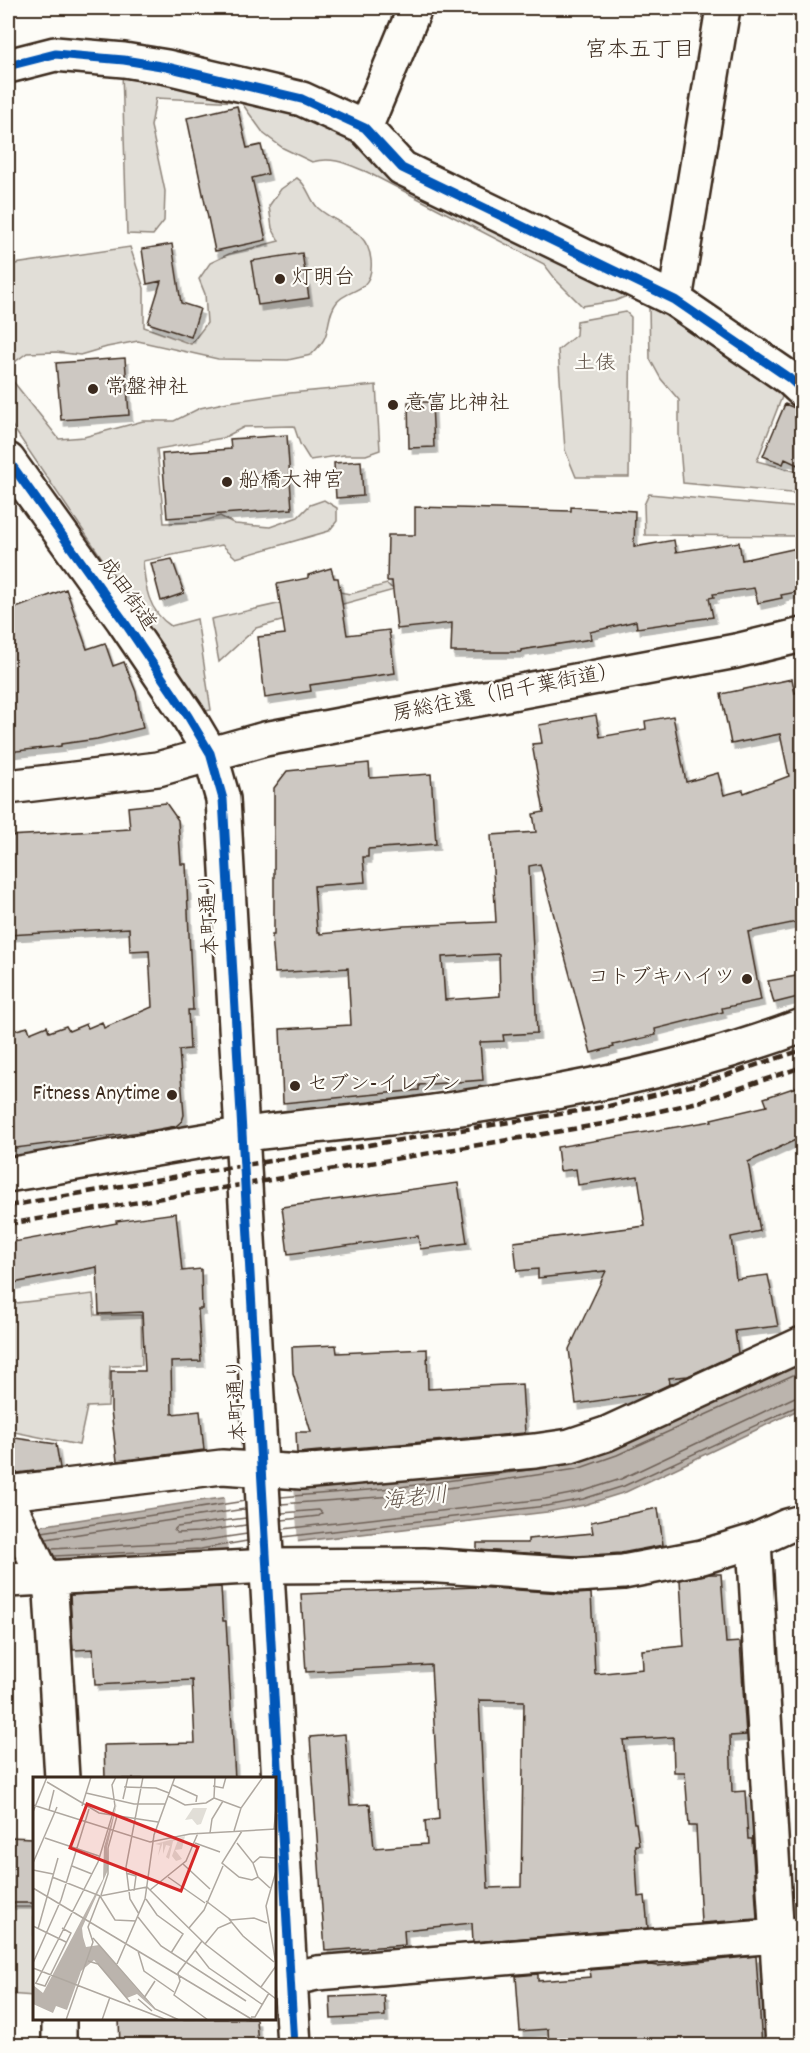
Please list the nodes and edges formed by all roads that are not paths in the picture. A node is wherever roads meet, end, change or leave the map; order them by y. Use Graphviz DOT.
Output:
graph roads {
  1 [pos="415,8"];
  2 [pos="723,8"];
  3 [pos="8,66"];
  4 [pos="364,128"];
  5 [pos="675,300"];
  6 [pos="802,390"];
  7 [pos="8,460"];
  8 [pos="802,635"];
  9 [pos="210,753"];
  10 [pos="8,787"];
  11 [pos="802,1026"];
  12 [pos="241,1135"];
  13 [pos="8,1175"];
  14 [pos="802,1344"];
  15 [pos="261,1479"];
  16 [pos="10,1503"];
  17 [pos="802,1522"];
  18 [pos="754,1541"];
  19 [pos="266,1560"];
  20 [pos="43,1571"];
  21 [pos="8,1581"];
  22 [pos="62,1777"];
  23 [pos="274,1777"];
  24 [pos="276,1822"];
  25 [pos="789,1936"];
  26 [pos="282,1980"];
  27 [pos="59,2020"];
  28 [pos="59,2046"];
  29 [pos="294,2046"];
  30 [pos="783,2046"];
  1 -- 4 [label="street"];
  2 -- 5 [label="street"];
  3 -- 4 [label="street"];
  4 -- 5 [label="street"];
  5 -- 6 [label="street"];
  7 -- 9 [label="street, 成田街道"];
  8 -- 9 [label="street, 房総往還（旧千葉街道）"];
  9 -- 10 [label="street, 房総往還（旧千葉街道）"];
  9 -- 12 [label="street, 本町通り"];
  11 -- 12 [label="street"];
  12 -- 13 [label="street"];
  12 -- 15 [label="street, 本町通り"];
  14 -- 15 [label="street"];
  15 -- 16 [label="street"];
  15 -- 19 [label="street, 本町通り"];
  16 -- 20 [label="street"];
  17 -- 18 [label="street"];
  18 -- 19 [label="street"];
  18 -- 25 [label="street"];
  19 -- 20 [label="street"];
  19 -- 23 [label="street, 本町通り"];
  20 -- 21 [label="street"];
  20 -- 22 [label="street"];
  24 -- 26 [label="street, 本町通り"];
  25 -- 26 [label="street"];
  25 -- 30 [label="street"];
  26 -- 29 [label="street, 本町通り"];
  27 -- 28 [label="street"];
}
